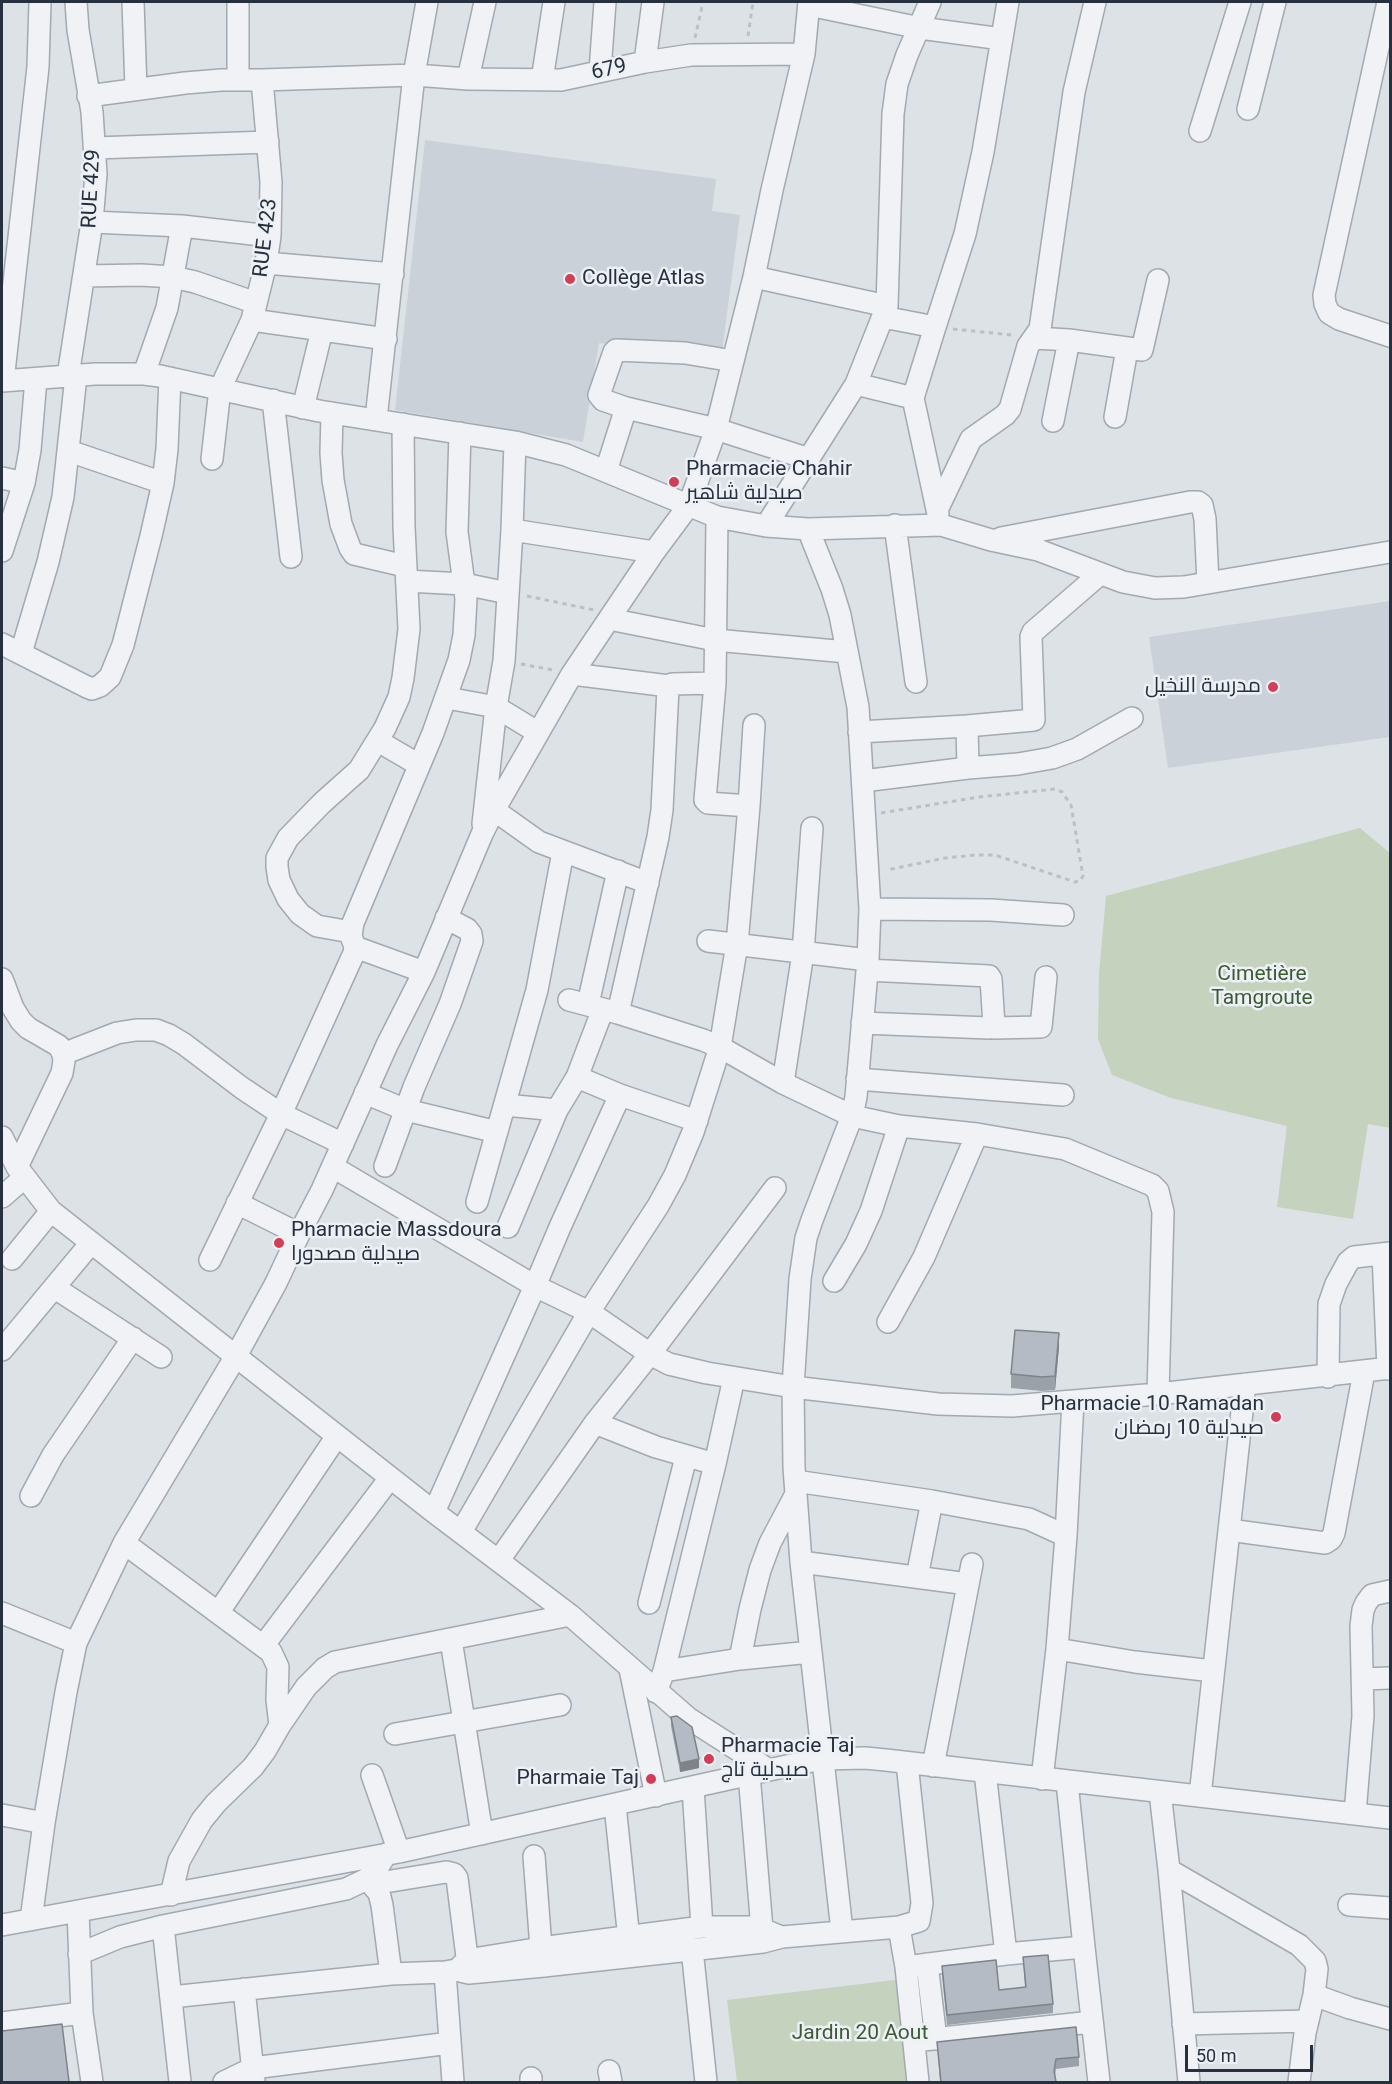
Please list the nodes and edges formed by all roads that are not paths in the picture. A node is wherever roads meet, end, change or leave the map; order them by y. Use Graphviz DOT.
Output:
graph roads {
  1 [pos="40,2"];
  2 [pos="76,2"];
  3 [pos="133,2"];
  4 [pos="238,2"];
  5 [pos="427,2"];
  6 [pos="485,2"];
  7 [pos="554,2"];
  8 [pos="605,2"];
  9 [pos="653,2"];
  10 [pos="930,2"];
  11 [pos="1008,2"];
  12 [pos="1095,2"];
  13 [pos="1240,2"];
  14 [pos="1275,2"];
  15 [pos="809,3"];
  16 [pos="1384,3"];
  17 [pos="920,28"];
  18 [pos="1002,39"];
  19 [pos="804,54"];
  20 [pos="645,62"];
  21 [pos="600,71"];
  22 [pos="414,75"];
  23 [pos="468,79"];
  24 [pos="238,80"];
  25 [pos="542,80"];
  26 [pos="262,81"];
  27 [pos="136,89"];
  28 [pos="88,96"];
  29 [pos="1248,109"];
  30 [pos="1200,131"];
  31 [pos="268,142"];
  32 [pos="95,148"];
  33 [pos="92,222"];
  34 [pos="182,226"];
  35 [pos="270,236"];
  36 [pos="266,263"];
  37 [pos="393,273"];
  38 [pos="84,276"];
  39 [pos="173,277"];
  40 [pos="754,278"];
  41 [pos="1158,280"];
  42 [pos="254,311"];
  43 [pos="885,312"];
  44 [pos="935,327"];
  45 [pos="322,330"];
  46 [pos="1390,336"];
  47 [pos="1035,338"];
  48 [pos="386,339"];
  49 [pos="1069,340"];
  50 [pos="1127,348"];
  51 [pos="733,361"];
  52 [pos="144,374"];
  53 [pos="72,376"];
  54 [pos="170,378"];
  55 [pos="36,379"];
  56 [pos="2,381"];
  57 [pos="856,384"];
  58 [pos="220,389"];
  59 [pos="913,398"];
  60 [pos="273,400"];
  61 [pos="303,408"];
  62 [pos="626,408"];
  63 [pos="332,413"];
  64 [pos="1115,417"];
  65 [pos="376,419"];
  66 [pos="1053,421"];
  67 [pos="403,424"];
  68 [pos="716,429"];
  69 [pos="460,433"];
  70 [pos="515,442"];
  71 [pos="69,451"];
  72 [pos="212,459"];
  73 [pos="809,459"];
  74 [pos="606,471"];
  75 [pos="2,478"];
  76 [pos="24,483"];
  77 [pos="163,483"];
  78 [pos="689,505"];
  79 [pos="717,518"];
  80 [pos="939,518"];
  81 [pos="895,525"];
  82 [pos="766,526"];
  83 [pos="808,529"];
  84 [pos="512,530"];
  85 [pos="991,540"];
  86 [pos="2,551"];
  87 [pos="654,552"];
  88 [pos="1390,552"];
  89 [pos="291,557"];
  90 [pos="406,573"];
  91 [pos="1100,574"];
  92 [pos="1208,583"];
  93 [pos="464,584"];
  94 [pos="508,593"];
  95 [pos="611,616"];
  96 [pos="715,640"];
  97 [pos="11,648"];
  98 [pos="847,652"];
  99 [pos="572,674"];
  100 [pos="916,682"];
  101 [pos="715,683"];
  102 [pos="669,686"];
  103 [pos="447,698"];
  104 [pos="496,707"];
  105 [pos="1132,718"];
  106 [pos="754,725"];
  107 [pos="967,726"];
  108 [pos="537,732"];
  109 [pos="859,732"];
  110 [pos="378,741"];
  111 [pos="419,765"];
  112 [pos="968,768"];
  113 [pos="863,781"];
  114 [pos="749,806"];
  115 [pos="494,810"];
  116 [pos="812,828"];
  117 [pos="482,834"];
  118 [pos="563,852"];
  119 [pos="618,872"];
  120 [pos="648,883"];
  121 [pos="870,909"];
  122 [pos="1063,915"];
  123 [pos="446,918"];
  124 [pos="353,940"];
  125 [pos="708,940"];
  126 [pos="737,944"];
  127 [pos="803,953"];
  128 [pos="867,965"];
  129 [pos="424,972"];
  130 [pos="1046,977"];
  131 [pos="2,979"];
  132 [pos="594,1006"];
  133 [pos="862,1023"];
  134 [pos="993,1028"];
  135 [pos="720,1047"];
  136 [pos="63,1054"];
  137 [pos="577,1077"];
  138 [pos="857,1079"];
  139 [pos="783,1083"];
  140 [pos="365,1093"];
  141 [pos="620,1095"];
  142 [pos="1063,1095"];
  143 [pos="505,1105"];
  144 [pos="406,1110"];
  145 [pos="557,1110"];
  146 [pos="281,1114"];
  147 [pos="852,1116"];
  148 [pos="697,1121"];
  149 [pos="899,1126"];
  150 [pos="497,1132"];
  151 [pos="977,1134"];
  152 [pos="2,1137"];
  153 [pos="344,1144"];
  154 [pos="386,1166"];
  155 [pos="333,1167"];
  156 [pos="21,1172"];
  157 [pos="775,1188"];
  158 [pos="2,1197"];
  159 [pos="477,1202"];
  160 [pos="237,1203"];
  161 [pos="51,1211"];
  162 [pos="508,1227"];
  163 [pos="299,1234"];
  164 [pos="91,1243"];
  165 [pos="1387,1254"];
  166 [pos="12,1259"];
  167 [pos="210,1260"];
  168 [pos="834,1281"];
  169 [pos="536,1286"];
  170 [pos="55,1288"];
  171 [pos="590,1312"];
  172 [pos="888,1322"];
  173 [pos="133,1338"];
  174 [pos="2,1350"];
  175 [pos="650,1354"];
  176 [pos="236,1356"];
  177 [pos="161,1357"];
  178 [pos="1389,1369"];
  179 [pos="1364,1372"];
  180 [pos="1328,1377"];
  181 [pos="734,1378"];
  182 [pos="1245,1384"];
  183 [pos="793,1387"];
  184 [pos="1158,1394"];
  185 [pos="1073,1401"];
  186 [pos="595,1423"];
  187 [pos="337,1436"];
  188 [pos="686,1457"];
  189 [pos="715,1464"];
  190 [pos="390,1478"];
  191 [pos="796,1488"];
  192 [pos="31,1496"];
  193 [pos="932,1501"];
  194 [pos="434,1512"];
  195 [pos="1229,1530"];
  196 [pos="461,1532"];
  197 [pos="1066,1536"];
  198 [pos="124,1543"];
  199 [pos="499,1560"];
  200 [pos="801,1562"];
  201 [pos="916,1576"];
  202 [pos="1390,1591"];
  203 [pos="649,1603"];
  204 [pos="2,1613"];
  205 [pos="218,1613"];
  206 [pos="570,1616"];
  207 [pos="451,1640"];
  208 [pos="76,1643"];
  209 [pos="263,1646"];
  210 [pos="1057,1649"];
  211 [pos="811,1652"];
  212 [pos="740,1659"];
  213 [pos="630,1669"];
  214 [pos="664,1671"];
  215 [pos="1213,1671"];
  216 [pos="1390,1678"];
  217 [pos="1363,1679"];
  218 [pos="656,1692"];
  219 [pos="560,1705"];
  220 [pos="463,1722"];
  221 [pos="280,1725"];
  222 [pos="395,1734"];
  223 [pos="824,1759"];
  224 [pos="907,1763"];
  225 [pos="933,1766"];
  226 [pos="759,1772"];
  227 [pos="985,1772"];
  228 [pos="372,1775"];
  229 [pos="1042,1779"];
  230 [pos="1067,1782"];
  231 [pos="693,1788"];
  232 [pos="1160,1792"];
  233 [pos="656,1796"];
  234 [pos="1200,1797"];
  235 [pos="615,1805"];
  236 [pos="1355,1814"];
  237 [pos="2,1815"];
  238 [pos="1390,1818"];
  239 [pos="44,1822"];
  240 [pos="482,1834"];
  241 [pos="393,1853"];
  242 [pos="534,1856"];
  243 [pos="1169,1870"];
  244 [pos="370,1881"];
  245 [pos="171,1895"];
  246 [pos="1349,1905"];
  247 [pos="1390,1908"];
  248 [pos="78,1911"];
  249 [pos="31,1920"];
  250 [pos="2,1925"];
  251 [pos="163,1926"];
  252 [pos="702,1927"];
  253 [pos="899,1927"];
  254 [pos="842,1931"];
  255 [pos="769,1936"];
  256 [pos="629,1946"];
  257 [pos="1084,1947"];
  258 [pos="541,1948"];
  259 [pos="692,1949"];
  260 [pos="79,1954"];
  261 [pos="1006,1954"];
  262 [pos="927,1964"];
  263 [pos="906,1967"];
  264 [pos="459,1969"];
  265 [pos="391,1974"];
  266 [pos="244,1989"];
  267 [pos="1314,1995"];
  268 [pos="171,1997"];
  269 [pos="82,2013"];
  270 [pos="1390,2019"];
  271 [pos="1308,2020"];
  272 [pos="1092,2022"];
  273 [pos="2,2023"];
  274 [pos="1184,2024"];
  275 [pos="936,2039"];
  276 [pos="914,2041"];
  277 [pos="450,2043"];
  278 [pos="254,2075"];
  279 [pos="92,2082"];
  280 [pos="180,2082"];
  281 [pos="224,2082"];
  282 [pos="453,2082"];
  283 [pos="706,2082"];
  284 [pos="918,2082"];
  285 [pos="1099,2082"];
  286 [pos="1189,2082"];
  287 [pos="1299,2082"];
  1 -- 56 [label="street"];
  2 -- 28 [label="street, RUE 429"];
  3 -- 27 [label="street"];
  4 -- 24 [label="street"];
  5 -- 22 [label="street"];
  6 -- 23 [label="street"];
  7 -- 25 [label="street"];
  8 -- 21 [label="street"];
  9 -- 20 [label="street"];
  10 -- 17 [label="street"];
  11 -- 18 [label="street"];
  12 -- 47 [label="street"];
  13 -- 30 [label="street"];
  14 -- 29 [label="street"];
  15 -- 17 [label="street"];
  15 -- 19 [label="street"];
  16 -- 46 [label="street"];
  17 -- 18 [label="street"];
  17 -- 43 [label="street"];
  18 -- 44 [label="street"];
  19 -- 20 [label="street, 679"];
  19 -- 40 [label="street"];
  20 -- 21 [label="street, 679"];
  21 -- 25 [label="street, 679"];
  22 -- 23 [label="street, 679"];
  22 -- 26 [label="street, 679"];
  22 -- 37 [label="street"];
  23 -- 25 [label="street, 679"];
  24 -- 26 [label="street, 679"];
  24 -- 27 [label="street, 679"];
  26 -- 31 [label="street, RUE 423"];
  27 -- 28 [label="street, 679"];
  28 -- 32 [label="street, RUE 429"];
  31 -- 32 [label="street"];
  31 -- 35 [label="street, RUE 423"];
  32 -- 33 [label="street, RUE 429"];
  33 -- 34 [label="street"];
  33 -- 38 [label="street, RUE 429"];
  34 -- 35 [label="street"];
  34 -- 39 [label="street"];
  35 -- 36 [label="street, RUE 423"];
  36 -- 37 [label="street"];
  36 -- 42 [label="street, RUE 423"];
  37 -- 48 [label="street"];
  38 -- 39 [label="street"];
  38 -- 53 [label="street, RUE 429"];
  39 -- 42 [label="street"];
  39 -- 52 [label="street"];
  40 -- 43 [label="street"];
  40 -- 51 [label="street"];
  41 -- 50 [label="street"];
  42 -- 45 [label="street"];
  42 -- 58 [label="street, RUE 423"];
  43 -- 44 [label="street"];
  43 -- 57 [label="street"];
  44 -- 59 [label="street"];
  45 -- 48 [label="street"];
  45 -- 61 [label="street"];
  47 -- 49 [label="street"];
  47 -- 80 [label="street"];
  48 -- 65 [label="street"];
  49 -- 50 [label="street"];
  49 -- 66 [label="street"];
  50 -- 64 [label="street"];
  51 -- 62 [label="street"];
  51 -- 68 [label="street"];
  52 -- 53 [label="street"];
  52 -- 54 [label="street"];
  53 -- 55 [label="street"];
  53 -- 71 [label="street, RUE 429"];
  54 -- 58 [label="street"];
  54 -- 77 [label="street"];
  55 -- 56 [label="street"];
  55 -- 76 [label="street"];
  57 -- 59 [label="street"];
  57 -- 73 [label="street"];
  58 -- 60 [label="street"];
  58 -- 72 [label="street, RUE 423"];
  59 -- 80 [label="street"];
  60 -- 61 [label="street"];
  60 -- 89 [label="street"];
  61 -- 63 [label="street"];
  62 -- 68 [label="street"];
  62 -- 74 [label="street"];
  63 -- 65 [label="street"];
  63 -- 90 [label="street"];
  65 -- 67 [label="street"];
  67 -- 69 [label="street"];
  67 -- 90 [label="street"];
  68 -- 73 [label="street"];
  68 -- 78 [label="street"];
  69 -- 70 [label="street"];
  69 -- 93 [label="street"];
  70 -- 74 [label="street"];
  70 -- 84 [label="street"];
  71 -- 77 [label="street"];
  71 -- 97 [label="street, RUE 429"];
  73 -- 82 [label="street"];
  74 -- 78 [label="street"];
  75 -- 76 [label="street"];
  76 -- 86 [label="street"];
  77 -- 97 [label="street"];
  78 -- 79 [label="street"];
  78 -- 87 [label="street"];
  79 -- 82 [label="street"];
  79 -- 96 [label="street"];
  80 -- 81 [label="street"];
  80 -- 85 [label="street"];
  81 -- 83 [label="street"];
  81 -- 100 [label="street"];
  82 -- 83 [label="street"];
  83 -- 98 [label="street"];
  84 -- 87 [label="street"];
  84 -- 94 [label="street"];
  85 -- 91 [label="street"];
  85 -- 92 [label="street"];
  87 -- 95 [label="street"];
  88 -- 92 [label="street"];
  90 -- 93 [label="street"];
  90 -- 110 [label="street"];
  91 -- 92 [label="street"];
  91 -- 107 [label="street"];
  93 -- 94 [label="street"];
  93 -- 103 [label="street"];
  94 -- 104 [label="street"];
  95 -- 96 [label="street"];
  95 -- 99 [label="street"];
  96 -- 98 [label="street"];
  96 -- 101 [label="street"];
  98 -- 109 [label="street"];
  99 -- 102 [label="street"];
  99 -- 108 [label="street"];
  101 -- 102 [label="street"];
  101 -- 114 [label="street"];
  102 -- 120 [label="street"];
  103 -- 104 [label="street"];
  103 -- 111 [label="street"];
  104 -- 108 [label="street"];
  104 -- 117 [label="street"];
  105 -- 112 [label="street"];
  106 -- 114 [label="street"];
  107 -- 109 [label="street"];
  107 -- 112 [label="street"];
  108 -- 115 [label="street"];
  109 -- 113 [label="street"];
  110 -- 111 [label="street"];
  110 -- 124 [label="street"];
  111 -- 124 [label="street"];
  112 -- 113 [label="street"];
  113 -- 121 [label="street"];
  114 -- 126 [label="street"];
  115 -- 117 [label="street"];
  115 -- 118 [label="street"];
  116 -- 127 [label="street"];
  117 -- 123 [label="street"];
  118 -- 119 [label="street"];
  118 -- 143 [label="street"];
  119 -- 120 [label="street"];
  119 -- 132 [label="street"];
  120 -- 132 [label="street"];
  121 -- 122 [label="street"];
  121 -- 128 [label="street"];
  123 -- 129 [label="street"];
  123 -- 144 [label="street"];
  124 -- 129 [label="street"];
  124 -- 146 [label="street"];
  125 -- 126 [label="street"];
  126 -- 127 [label="street"];
  126 -- 135 [label="street"];
  127 -- 128 [label="street"];
  127 -- 139 [label="street"];
  128 -- 133 [label="street"];
  128 -- 134 [label="street"];
  129 -- 140 [label="street"];
  130 -- 134 [label="street"];
  131 -- 136 [label="street"];
  132 -- 135 [label="street"];
  132 -- 137 [label="street"];
  133 -- 134 [label="street"];
  133 -- 138 [label="street"];
  135 -- 139 [label="street"];
  135 -- 148 [label="street"];
  136 -- 146 [label="street"];
  136 -- 156 [label="street"];
  137 -- 141 [label="street"];
  137 -- 145 [label="street"];
  138 -- 142 [label="street"];
  138 -- 147 [label="street"];
  139 -- 147 [label="street"];
  140 -- 144 [label="street"];
  140 -- 153 [label="street"];
  141 -- 148 [label="street"];
  141 -- 169 [label="street"];
  143 -- 145 [label="street"];
  143 -- 150 [label="street"];
  144 -- 150 [label="street"];
  144 -- 154 [label="street"];
  145 -- 162 [label="street"];
  146 -- 153 [label="street"];
  146 -- 160 [label="street"];
  147 -- 149 [label="street"];
  147 -- 183 [label="street"];
  148 -- 171 [label="street"];
  149 -- 151 [label="street"];
  149 -- 168 [label="street"];
  150 -- 159 [label="street"];
  151 -- 172 [label="street"];
  151 -- 184 [label="street"];
  152 -- 156 [label="street"];
  153 -- 155 [label="street"];
  155 -- 163 [label="street"];
  155 -- 169 [label="street"];
  156 -- 158 [label="street"];
  156 -- 161 [label="street"];
  157 -- 175 [label="street"];
  160 -- 163 [label="street"];
  160 -- 167 [label="street"];
  161 -- 164 [label="street"];
  161 -- 166 [label="street"];
  163 -- 176 [label="street"];
  164 -- 170 [label="street"];
  164 -- 176 [label="street"];
  165 -- 178 [label="street"];
  165 -- 180 [label="street"];
  169 -- 171 [label="street"];
  169 -- 194 [label="street"];
  170 -- 173 [label="street"];
  170 -- 174 [label="street"];
  171 -- 175 [label="street"];
  171 -- 196 [label="street"];
  173 -- 177 [label="street"];
  173 -- 192 [label="street"];
  175 -- 181 [label="street"];
  175 -- 186 [label="street"];
  176 -- 187 [label="street"];
  176 -- 198 [label="street"];
  178 -- 179 [label="street"];
  179 -- 180 [label="street"];
  179 -- 195 [label="street"];
  180 -- 182 [label="street"];
  181 -- 183 [label="street"];
  181 -- 189 [label="street"];
  182 -- 184 [label="street"];
  182 -- 195 [label="street"];
  183 -- 185 [label="street"];
  183 -- 191 [label="street"];
  184 -- 185 [label="street"];
  185 -- 197 [label="street"];
  186 -- 188 [label="street"];
  186 -- 199 [label="street"];
  187 -- 190 [label="street"];
  187 -- 205 [label="street"];
  188 -- 189 [label="street"];
  188 -- 203 [label="street"];
  189 -- 214 [label="street"];
  190 -- 194 [label="street"];
  190 -- 209 [label="street"];
  191 -- 193 [label="street"];
  191 -- 200 [label="street"];
  191 -- 212 [label="street"];
  193 -- 197 [label="street"];
  193 -- 201 [label="street"];
  194 -- 196 [label="street"];
  195 -- 215 [label="street"];
  196 -- 199 [label="street"];
  197 -- 210 [label="street"];
  198 -- 205 [label="street"];
  198 -- 208 [label="street"];
  199 -- 206 [label="street"];
  200 -- 201 [label="street"];
  200 -- 211 [label="street"];
  201 -- 225 [label="street"];
  202 -- 217 [label="street"];
  204 -- 208 [label="street"];
  205 -- 209 [label="street"];
  206 -- 207 [label="street"];
  206 -- 213 [label="street"];
  207 -- 220 [label="street"];
  207 -- 221 [label="street"];
  208 -- 239 [label="street"];
  209 -- 221 [label="street"];
  210 -- 215 [label="street"];
  210 -- 229 [label="street"];
  211 -- 212 [label="street"];
  211 -- 223 [label="street"];
  212 -- 214 [label="street"];
  213 -- 218 [label="street"];
  213 -- 233 [label="street"];
  214 -- 218 [label="street"];
  215 -- 234 [label="street"];
  216 -- 217 [label="street"];
  217 -- 236 [label="street"];
  218 -- 226 [label="street"];
  219 -- 220 [label="street"];
  220 -- 222 [label="street"];
  220 -- 240 [label="street"];
  221 -- 245 [label="street"];
  223 -- 224 [label="street"];
  223 -- 226 [label="street"];
  223 -- 254 [label="street"];
  224 -- 225 [label="street"];
  224 -- 253 [label="street"];
  225 -- 227 [label="street"];
  226 -- 231 [label="street"];
  226 -- 255 [label="street"];
  227 -- 229 [label="street"];
  227 -- 261 [label="street"];
  228 -- 241 [label="street"];
  229 -- 230 [label="street"];
  230 -- 232 [label="street"];
  230 -- 257 [label="street"];
  231 -- 233 [label="street"];
  231 -- 252 [label="street"];
  232 -- 234 [label="street"];
  232 -- 243 [label="street"];
  233 -- 235 [label="street"];
  234 -- 236 [label="street"];
  235 -- 240 [label="street"];
  235 -- 256 [label="street"];
  236 -- 238 [label="street"];
  237 -- 239 [label="street"];
  239 -- 249 [label="street"];
  240 -- 241 [label="street"];
  241 -- 244 [label="street"];
  241 -- 245 [label="street"];
  242 -- 258 [label="street"];
  243 -- 267 [label="street"];
  243 -- 274 [label="street"];
  244 -- 251 [label="street"];
  244 -- 264 [label="street"];
  244 -- 265 [label="street"];
  245 -- 248 [label="street"];
  246 -- 247 [label="street"];
  248 -- 249 [label="street"];
  248 -- 260 [label="street"];
  249 -- 250 [label="street"];
  251 -- 260 [label="street"];
  251 -- 268 [label="street"];
  252 -- 255 [label="street"];
  252 -- 256 [label="street"];
  253 -- 254 [label="street"];
  253 -- 263 [label="street"];
  254 -- 255 [label="street"];
  255 -- 259 [label="street"];
  256 -- 258 [label="street"];
  256 -- 259 [label="street"];
  256 -- 264 [label="street"];
  257 -- 261 [label="street"];
  257 -- 272 [label="street"];
  258 -- 264 [label="street"];
  259 -- 283 [label="street"];
  260 -- 269 [label="street"];
  261 -- 262 [label="street"];
  262 -- 263 [label="street"];
  262 -- 275 [label="street"];
  263 -- 276 [label="street"];
  264 -- 265 [label="street"];
  264 -- 277 [label="street"];
  265 -- 266 [label="street"];
  266 -- 268 [label="street"];
  266 -- 278 [label="street"];
  267 -- 270 [label="street"];
  267 -- 271 [label="street"];
  268 -- 280 [label="street"];
  269 -- 273 [label="street"];
  269 -- 279 [label="street"];
  271 -- 274 [label="street"];
  271 -- 287 [label="street"];
  272 -- 275 [label="street"];
  272 -- 285 [label="street"];
  274 -- 286 [label="street"];
  275 -- 276 [label="street"];
  276 -- 284 [label="street"];
  277 -- 278 [label="street"];
  277 -- 282 [label="street"];
  278 -- 281 [label="street"];
}
